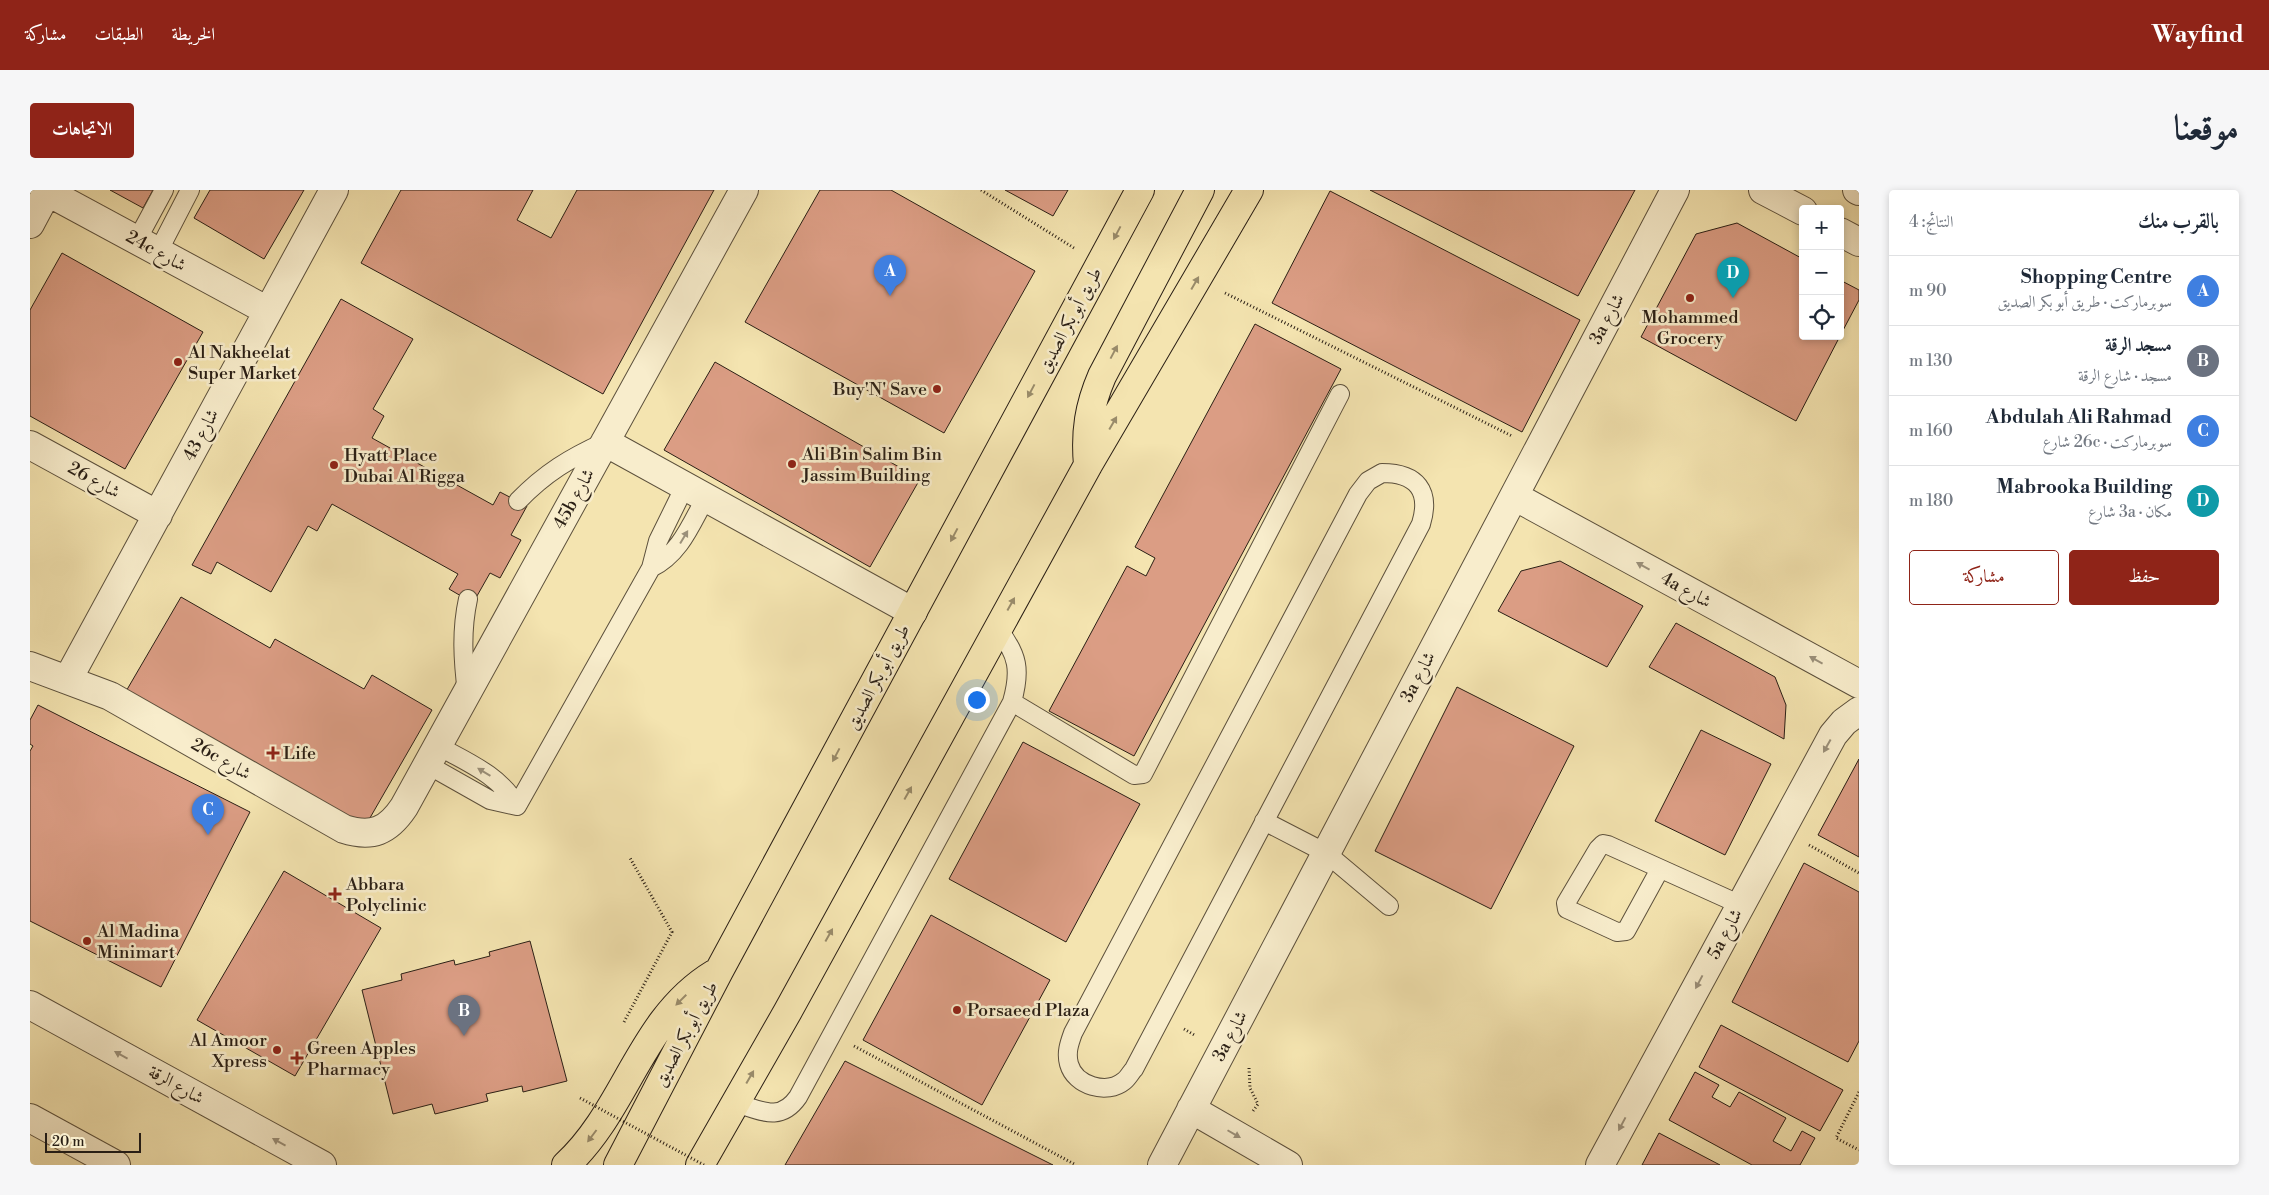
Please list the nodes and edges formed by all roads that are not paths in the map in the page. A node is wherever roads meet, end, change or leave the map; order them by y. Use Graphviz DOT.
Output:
graph roads {
  1 [pos="164,190"];
  2 [pos="190,190"];
  3 [pos="334,190"];
  4 [pos="744,190"];
  5 [pos="1140,190"];
  6 [pos="1200,190"];
  7 [pos="1249,190"];
  8 [pos="1675,190"];
  9 [pos="1763,190"];
  10 [pos="46,191"];
  11 [pos="1799,209"];
  12 [pos="30,224"];
  13 [pos="1844,234"];
  14 [pos="1859,242"];
  15 [pos="148,246"];
  16 [pos="268,311"];
  17 [pos="1340,394"];
  18 [pos="605,442"];
  19 [pos="30,445"];
  20 [pos="1088,465"];
  21 [pos="696,492"];
  22 [pos="1514,496"];
  23 [pos="518,501"];
  24 [pos="158,516"];
  25 [pos="651,568"];
  26 [pos="468,599"];
  27 [pos="913,612"];
  28 [pos="998,629"];
  29 [pos="30,666"];
  30 [pos="68,679"];
  31 [pos="1859,684"];
  32 [pos="467,693"];
  33 [pos="1012,702"];
  34 [pos="1859,711"];
  35 [pos="433,755"];
  36 [pos="404,807"];
  37 [pos="1264,822"];
  38 [pos="1326,853"];
  39 [pos="1660,869"];
  40 [pos="1741,905"];
  41 [pos="1389,906"];
  42 [pos="719,971"];
  43 [pos="30,1005"];
  44 [pos="732,1110"];
  45 [pos="1191,1110"];
  46 [pos="30,1118"];
  47 [pos="116,1165"];
  48 [pos="322,1165"];
  49 [pos="566,1165"];
  50 [pos="618,1165"];
  51 [pos="700,1165"];
  52 [pos="713,1165"];
  53 [pos="1162,1165"];
  54 [pos="1288,1165"];
  55 [pos="1600,1165"];
  1 -- 15 [label="lane"];
  2 -- 15 [label="lane"];
  3 -- 16 [label="street, شارع 43"];
  4 -- 18 [label="street, 45b شارع"];
  5 -- 27 [label="main road, طريق أبو بكر الصديق, one-way"];
  20 -- 6 [label="main road, one-way"];
  20 -- 7 [label="main road, one-way"];
  8 -- 22 [label="street, 3a شارع"];
  9 -- 11 [label="street"];
  10 -- 12 [label="street"];
  10 -- 15 [label="street, 24c شارع"];
  13 -- 14 [label="street"];
  15 -- 16 [label="street, 24c شارع"];
  16 -- 24 [label="street, شارع 43"];
  17 -- 33 [label="lane"];
  18 -- 21 [label="street"];
  18 -- 23 [label="lane"];
  18 -- 32 [label="street, 45b شارع"];
  19 -- 24 [label="street, شارع 26"];
  28 -- 20 [label="main road, one-way"];
  21 -- 25 [label="lane"];
  25 -- 21 [label="lane, one-way"];
  21 -- 27 [label="street"];
  31 -- 22 [label="street, 4a شارع, one-way"];
  22 -- 38 [label="street, 3a شارع"];
  24 -- 30 [label="street, شارع 43"];
  25 -- 35 [label="lane"];
  26 -- 32 [label="lane"];
  27 -- 42 [label="main road, طريق أبو بكر الصديق, one-way"];
  28 -- 33 [label="lane"];
  44 -- 28 [label="main road, one-way"];
  29 -- 30 [label="street, 26c شارع"];
  30 -- 36 [label="street, 26c شارع"];
  32 -- 35 [label="street, 45b شارع"];
  33 -- 44 [label="lane"];
  34 -- 40 [label="street, 5a شارع, one-way"];
  35 -- 36 [label="street, 45b شارع"];
  37 -- 37 [label="lane"];
  37 -- 38 [label="lane"];
  38 -- 41 [label="lane"];
  38 -- 45 [label="street, 3a شارع"];
  39 -- 39 [label="lane"];
  39 -- 40 [label="lane"];
  40 -- 55 [label="street, 5a شارع, one-way"];
  42 -- 49 [label="main road, one-way"];
  42 -- 50 [label="main road, طريق أبو بكر الصديق"];
  48 -- 43 [label="street, شارع الرقة, one-way"];
  44 -- 51 [label="main road"];
  44 -- 52 [label="main road"];
  45 -- 53 [label="street, 3a شارع"];
  45 -- 54 [label="street, one-way"];
  46 -- 47 [label="street"];
}
